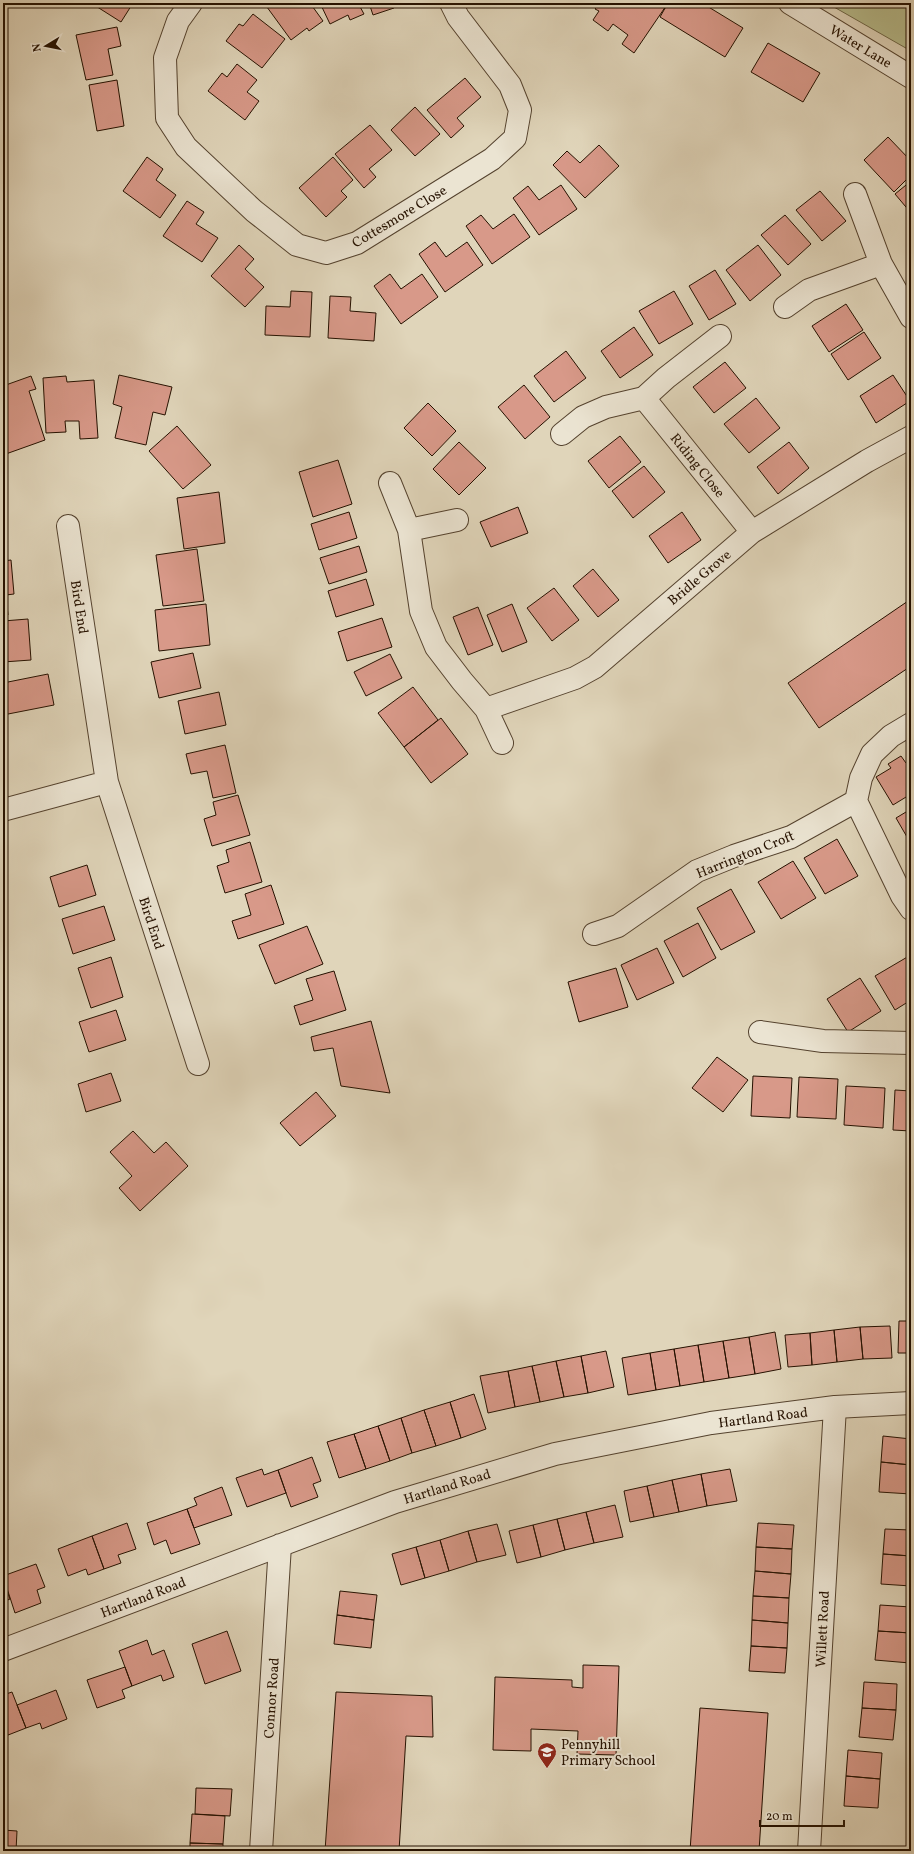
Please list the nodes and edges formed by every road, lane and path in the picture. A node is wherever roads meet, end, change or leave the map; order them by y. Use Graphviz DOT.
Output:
graph roads {
  1 [pos="191,3"];
  2 [pos="451,3"];
  3 [pos="790,3"];
  4 [pos="911,77"];
  5 [pos="855,194"];
  6 [pos="881,264"];
  7 [pos="785,307"];
  8 [pos="911,317"];
  9 [pos="720,336"];
  10 [pos="644,398"];
  11 [pos="562,434"];
  12 [pos="911,437"];
  13 [pos="390,483"];
  14 [pos="457,520"];
  15 [pos="68,526"];
  16 [pos="409,530"];
  17 [pos="752,532"];
  18 [pos="486,709"];
  19 [pos="911,724"];
  20 [pos="502,743"];
  21 [pos="107,782"];
  22 [pos="856,801"];
  23 [pos="3,810"];
  24 [pos="911,908"];
  25 [pos="594,934"];
  26 [pos="760,1032"];
  27 [pos="911,1043"];
  28 [pos="198,1064"];
  29 [pos="911,1403"];
  30 [pos="835,1408"];
  31 [pos="280,1545"];
  32 [pos="3,1650"];
  33 [pos="261,1851"];
  34 [pos="809,1851"];
  1 -- 2 [label="street, Cottesmore Close"];
  3 -- 4 [label="street, Water Lane"];
  5 -- 6 [label="street"];
  6 -- 7 [label="street"];
  6 -- 8 [label="street"];
  9 -- 10 [label="street"];
  10 -- 11 [label="street"];
  10 -- 17 [label="street, Riding Close"];
  12 -- 17 [label="street, Bridle Grove"];
  13 -- 16 [label="street"];
  14 -- 16 [label="street"];
  15 -- 21 [label="street, Bird End"];
  16 -- 18 [label="street"];
  17 -- 18 [label="street, Bridle Grove"];
  18 -- 20 [label="street"];
  19 -- 22 [label="street"];
  21 -- 23 [label="street"];
  21 -- 28 [label="street, Bird End"];
  22 -- 24 [label="street"];
  22 -- 25 [label="street, Harrington Croft"];
  26 -- 27 [label="street"];
  29 -- 30 [label="street, Hartland Road"];
  30 -- 31 [label="street, Hartland Road"];
  30 -- 34 [label="street, Willett Road"];
  31 -- 32 [label="street, Hartland Road"];
  31 -- 33 [label="street, Connor Road"];
}
